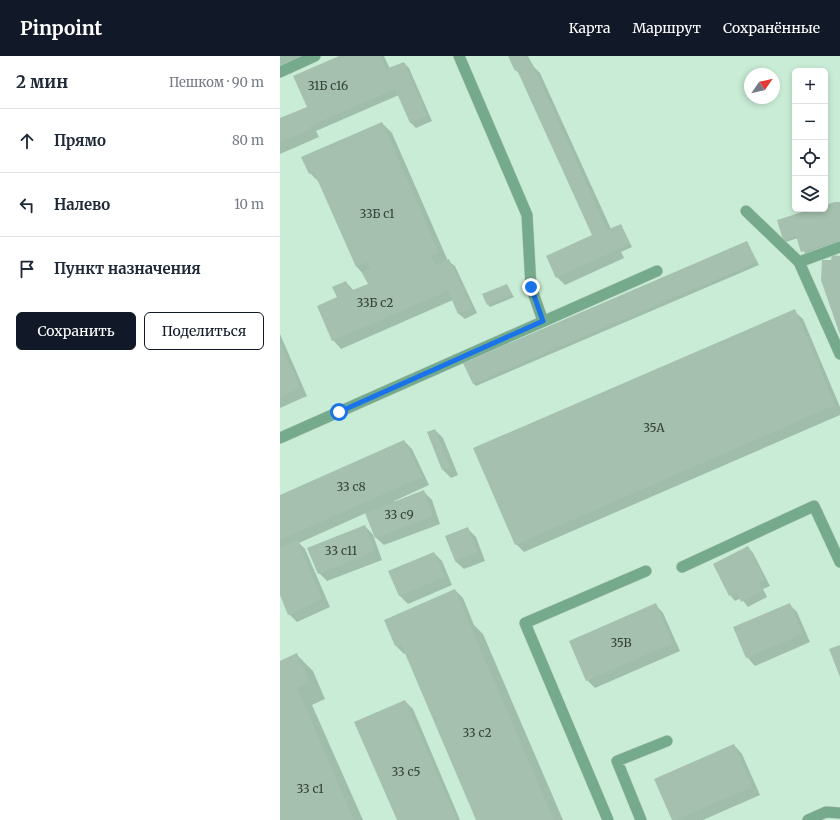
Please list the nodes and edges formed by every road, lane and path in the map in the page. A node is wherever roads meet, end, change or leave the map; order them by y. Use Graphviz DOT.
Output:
graph roads {
  1 [pos="315,56"];
  2 [pos="459,56"];
  3 [pos="280,72"];
  4 [pos="746,211"];
  5 [pos="840,247"];
  6 [pos="799,262"];
  7 [pos="657,271"];
  8 [pos="543,321"];
  9 [pos="840,354"];
  10 [pos="280,438"];
  11 [pos="840,562"];
  12 [pos="682,567"];
  13 [pos="646,571"];
  14 [pos="667,741"];
  15 [pos="840,813"];
  16 [pos="608,820"];
  17 [pos="641,820"];
  18 [pos="808,820"];
  1 -- 3 [label="street"];
  2 -- 8 [label="street"];
  4 -- 6 [label="street"];
  5 -- 6 [label="street"];
  6 -- 9 [label="street"];
  7 -- 8 [label="street"];
  8 -- 10 [label="street"];
  11 -- 12 [label="street"];
  13 -- 16 [label="street"];
  14 -- 17 [label="street"];
  15 -- 18 [label="street"];
}
